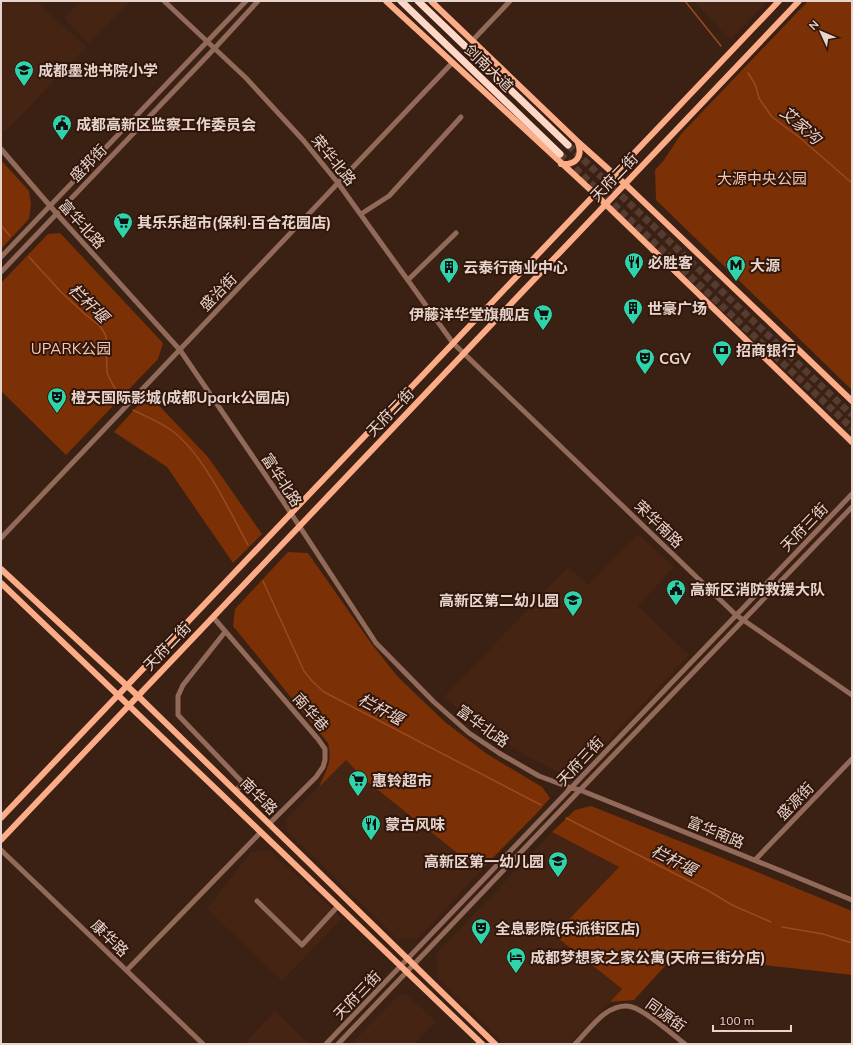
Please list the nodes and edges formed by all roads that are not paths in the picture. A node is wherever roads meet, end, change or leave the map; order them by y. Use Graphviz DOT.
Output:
graph roads {
  1 [pos="164,1"];
  2 [pos="246,1"];
  3 [pos="258,1"];
  4 [pos="386,1"];
  5 [pos="401,1"];
  6 [pos="418,1"];
  7 [pos="431,1"];
  8 [pos="510,1"];
  9 [pos="779,1"];
  10 [pos="799,1"];
  11 [pos="472,41"];
  12 [pos="207,42"];
  13 [pos="214,49"];
  14 [pos="452,63"];
  15 [pos="461,117"];
  16 [pos="577,141"];
  17 [pos="568,145"];
  18 [pos="1,149"];
  19 [pos="560,154"];
  20 [pos="561,164"];
  21 [pos="614,174"];
  22 [pos="338,183"];
  23 [pos="625,184"];
  24 [pos="595,194"];
  25 [pos="605,205"];
  26 [pos="50,206"];
  27 [pos="57,214"];
  28 [pos="361,214"];
  29 [pos="456,233"];
  30 [pos="1,257"];
  31 [pos="1,272"];
  32 [pos="408,280"];
  33 [pos="453,343"];
  34 [pos="180,350"];
  35 [pos="464,353"];
  36 [pos="852,401"];
  37 [pos="852,442"];
  38 [pos="852,494"];
  39 [pos="852,508"];
  40 [pos="290,514"];
  41 [pos="299,527"];
  42 [pos="1,538"];
  43 [pos="1,569"];
  44 [pos="1,583"];
  45 [pos="736,615"];
  46 [pos="213,618"];
  47 [pos="743,621"];
  48 [pos="225,632"];
  49 [pos="127,686"];
  50 [pos="852,695"];
  51 [pos="118,696"];
  52 [pos="138,696"];
  53 [pos="129,706"];
  54 [pos="852,759"];
  55 [pos="571,788"];
  56 [pos="580,790"];
  57 [pos="236,791"];
  58 [pos="1,818"];
  59 [pos="269,824"];
  60 [pos="261,832"];
  61 [pos="1,840"];
  62 [pos="1,850"];
  63 [pos="755,860"];
  64 [pos="852,900"];
  65 [pos="257,901"];
  66 [pos="338,906"];
  67 [pos="408,959"];
  68 [pos="414,965"];
  69 [pos="400,967"];
  70 [pos="127,970"];
  71 [pos="407,972"];
  72 [pos="203,1044"];
  73 [pos="326,1044"];
  74 [pos="338,1044"];
  75 [pos="482,1044"];
  76 [pos="496,1044"];
  77 [pos="575,1044"];
  78 [pos="685,1044"];
  1 -- 12 [label="street, 荣华北路"];
  2 -- 12 [label="street, 盛邦街"];
  3 -- 13 [label="street, 盛邦街"];
  4 -- 14 [label="main road"];
  5 -- 19 [label="highway, 剑南大道"];
  6 -- 17 [label="highway, 剑南大道"];
  7 -- 11 [label="main road"];
  8 -- 11 [label="street"];
  9 -- 21 [label="main road, 天府二街"];
  10 -- 23 [label="main road, 天府二街"];
  11 -- 16 [label="main road"];
  12 -- 13 [label="street, 荣华北路"];
  12 -- 26 [label="street, 盛邦街"];
  13 -- 22 [label="street, 荣华北路"];
  13 -- 27 [label="street, 盛邦街"];
  14 -- 20 [label="main road"];
  14 -- 22 [label="street, 盛治街"];
  15 -- 28 [label="street"];
  16 -- 20 [label="main road"];
  16 -- 21 [label="main road"];
  18 -- 26 [label="street, 富华北路"];
  20 -- 24 [label="main road"];
  21 -- 23 [label="main road"];
  21 -- 24 [label="main road, 天府二街"];
  22 -- 28 [label="street, 荣华北路"];
  22 -- 34 [label="street, 盛治街"];
  23 -- 25 [label="main road, 天府二街"];
  23 -- 36 [label="main road"];
  24 -- 25 [label="main road"];
  24 -- 33 [label="main road, 天府二街"];
  25 -- 35 [label="main road, 天府二街"];
  25 -- 37 [label="main road"];
  26 -- 27 [label="street, 富华北路"];
  26 -- 30 [label="street, 盛邦街"];
  27 -- 31 [label="street, 盛邦街"];
  27 -- 34 [label="street, 富华北路"];
  28 -- 32 [label="street, 荣华北路"];
  29 -- 32 [label="street"];
  32 -- 33 [label="street, 荣华北路"];
  33 -- 35 [label="street, 荣华北路"];
  33 -- 40 [label="main road, 天府二街"];
  34 -- 40 [label="street, 富华北路"];
  34 -- 42 [label="street, 盛治街"];
  35 -- 41 [label="main road, 天府二街"];
  35 -- 45 [label="street, 荣华南路"];
  38 -- 45 [label="street, 天府三街"];
  39 -- 47 [label="street, 天府三街"];
  40 -- 41 [label="street, 富华北路"];
  40 -- 49 [label="main road, 天府二街"];
  41 -- 46 [label="main road, 天府二街"];
  41 -- 55 [label="street, 富华北路"];
  43 -- 49 [label="main road, 南华路"];
  44 -- 51 [label="main road, 南华路"];
  45 -- 47 [label="street, 荣华南路"];
  45 -- 55 [label="street, 天府三街"];
  46 -- 48 [label="street, 南华巷"];
  46 -- 52 [label="main road, 天府二街"];
  47 -- 50 [label="street, 荣华南路"];
  47 -- 56 [label="street, 天府三街"];
  48 -- 57 [label="street"];
  48 -- 59 [label="street, 南华巷"];
  49 -- 51 [label="main road, 天府二街"];
  49 -- 52 [label="main road, 南华路"];
  51 -- 53 [label="main road, 南华路"];
  51 -- 58 [label="main road, 天府二街"];
  52 -- 53 [label="main road, 天府二街"];
  52 -- 57 [label="main road, 南华路"];
  53 -- 60 [label="main road, 南华路"];
  53 -- 61 [label="main road, 天府二街"];
  54 -- 63 [label="street, 盛源街"];
  55 -- 56 [label="street, 富华南路"];
  55 -- 67 [label="street, 天府三街"];
  56 -- 63 [label="street, 富华南路"];
  56 -- 68 [label="street, 天府三街"];
  57 -- 59 [label="main road, 南华路"];
  59 -- 67 [label="main road, 南华路"];
  60 -- 66 [label="main road, 南华路"];
  60 -- 70 [label="street"];
  62 -- 70 [label="street, 康华路"];
  63 -- 64 [label="street, 富华南路"];
  65 -- 66 [label="street"];
  66 -- 69 [label="main road, 南华路"];
  67 -- 68 [label="main road, 南华路"];
  67 -- 69 [label="street, 天府三街"];
  68 -- 71 [label="street, 天府三街"];
  68 -- 76 [label="main road, 南华路"];
  69 -- 71 [label="main road, 南华路"];
  69 -- 73 [label="street, 天府三街"];
  70 -- 72 [label="street, 康华路"];
  71 -- 74 [label="street, 天府三街"];
  71 -- 75 [label="main road, 南华路"];
  77 -- 78 [label="street, 同源街"];
}
